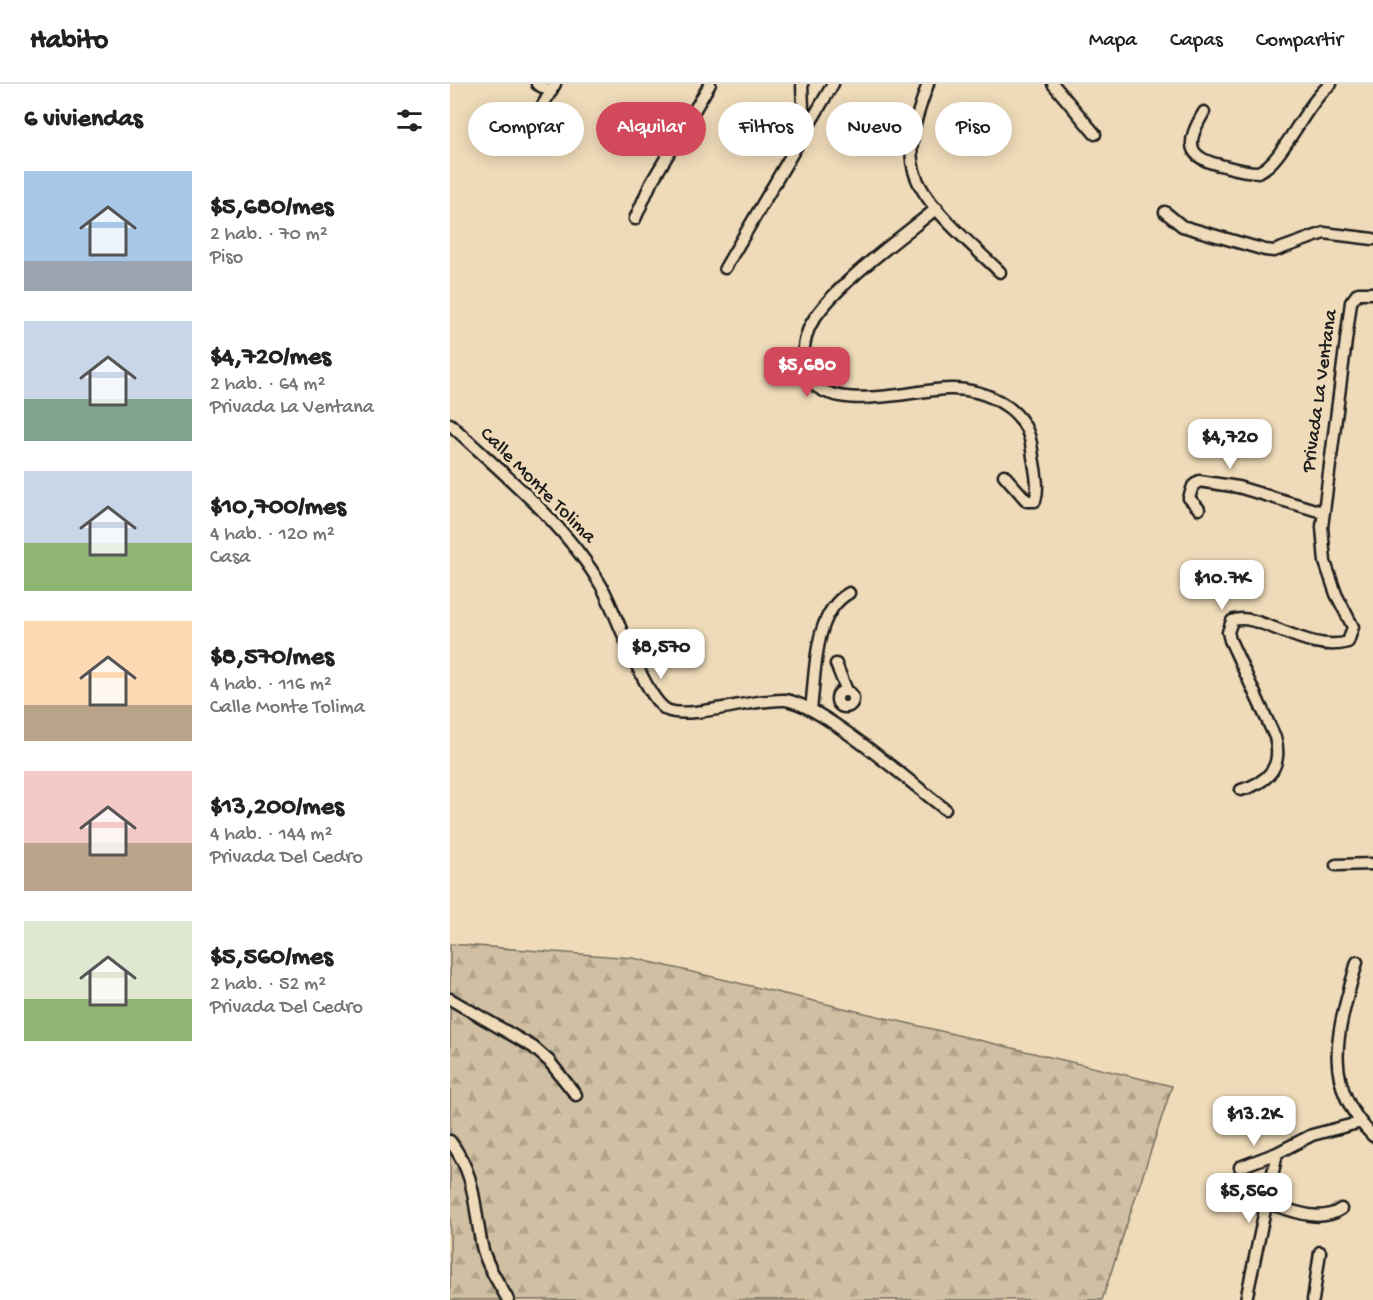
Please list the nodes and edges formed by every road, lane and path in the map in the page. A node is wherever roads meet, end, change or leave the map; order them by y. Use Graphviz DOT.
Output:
graph roads {
  1 [pos="537,84"];
  2 [pos="710,84"];
  3 [pos="802,84"];
  4 [pos="833,84"];
  5 [pos="928,84"];
  6 [pos="1331,84"];
  7 [pos="1060,85"];
  8 [pos="553,88"];
  9 [pos="545,102"];
  10 [pos="803,102"];
  11 [pos="1204,112"];
  12 [pos="814,116"];
  13 [pos="1095,134"];
  14 [pos="791,156"];
  15 [pos="937,208"];
  16 [pos="1164,212"];
  17 [pos="635,219"];
  18 [pos="1373,239"];
  19 [pos="725,268"];
  20 [pos="1000,272"];
  21 [pos="1373,293"];
  22 [pos="450,424"];
  23 [pos="1004,475"];
  24 [pos="1199,509"];
  25 [pos="1322,512"];
  26 [pos="849,593"];
  27 [pos="836,664"];
  28 [pos="812,709"];
  29 [pos="835,725"];
  30 [pos="1241,790"];
  31 [pos="945,809"];
  32 [pos="1373,864"];
  33 [pos="1336,865"];
  34 [pos="1357,962"];
  35 [pos="450,999"];
  36 [pos="576,1095"];
  37 [pos="1358,1123"];
  38 [pos="1373,1136"];
  39 [pos="450,1141"];
  40 [pos="1277,1153"];
  41 [pos="1240,1167"];
  42 [pos="1268,1203"];
  43 [pos="1341,1209"];
  44 [pos="1320,1252"];
  45 [pos="508,1300"];
  46 [pos="1246,1300"];
  47 [pos="1313,1300"];
  1 -- 8 [label="street"];
  2 -- 17 [label="street"];
  3 -- 10 [label="street"];
  4 -- 12 [label="street"];
  5 -- 15 [label="street"];
  6 -- 11 [label="street"];
  7 -- 13 [label="street"];
  8 -- 9 [label="street"];
  14 -- 19 [label="street"];
  15 -- 20 [label="street"];
  15 -- 23 [label="street"];
  16 -- 18 [label="street"];
  21 -- 25 [label="street, Privada La Ventana"];
  22 -- 28 [label="street, Calle Monte Tolima"];
  24 -- 25 [label="street"];
  25 -- 30 [label="street, Privada La Ventana"];
  26 -- 28 [label="street"];
  27 -- 29 [label="street"];
  28 -- 29 [label="street, Calle Monte Tolima"];
  29 -- 31 [label="street, Calle Monte Tolima"];
  32 -- 33 [label="street"];
  34 -- 37 [label="street"];
  35 -- 36 [label="street"];
  37 -- 38 [label="street"];
  37 -- 40 [label="street"];
  39 -- 45 [label="street"];
  40 -- 41 [label="street"];
  40 -- 42 [label="street"];
  42 -- 43 [label="street"];
  42 -- 46 [label="street"];
  44 -- 47 [label="street"];
}
